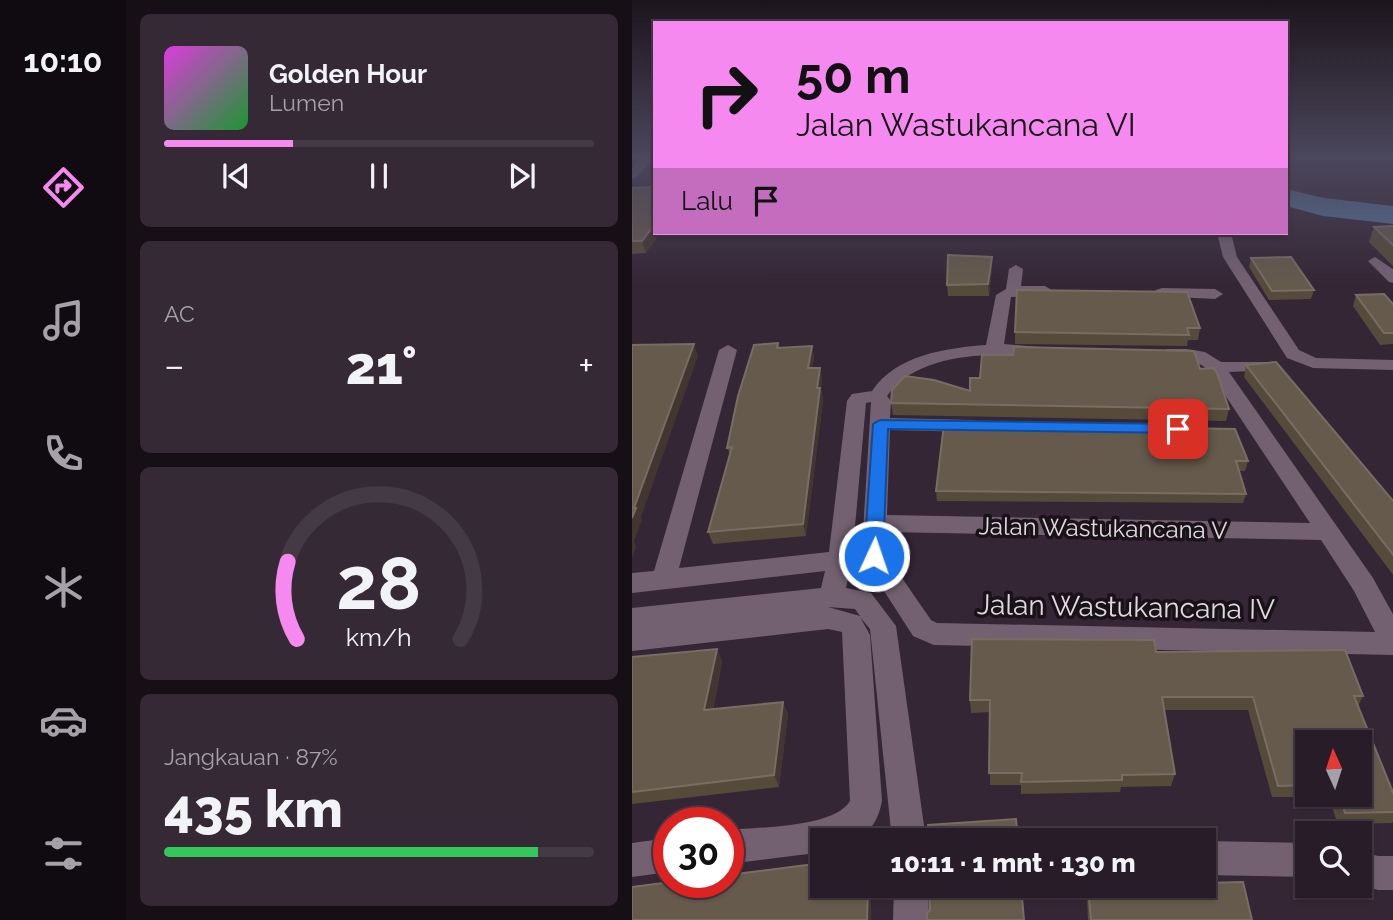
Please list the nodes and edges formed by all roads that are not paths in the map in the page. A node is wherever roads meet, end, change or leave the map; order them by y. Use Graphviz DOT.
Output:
graph roads {
  1 [pos="1224,235"];
  2 [pos="1375,261"];
  3 [pos="1016,269"];
  4 [pos="1393,279"];
  5 [pos="1067,292"];
  6 [pos="1008,293"];
  7 [pos="1148,293"];
  8 [pos="1215,294"];
  9 [pos="994,349"];
  10 [pos="728,350"];
  11 [pos="1060,352"];
  12 [pos="1156,353"];
  13 [pos="1393,365"];
  14 [pos="1267,366"];
  15 [pos="1216,367"];
  16 [pos="879,396"];
  17 [pos="880,424"];
  18 [pos="988,426"];
  19 [pos="1232,430"];
  20 [pos="1259,430"];
  21 [pos="875,523"];
  22 [pos="1330,533"];
  23 [pos="840,558"];
  24 [pos="880,566"];
  25 [pos="664,579"];
  26 [pos="632,583"];
  27 [pos="831,597"];
  28 [pos="862,600"];
  29 [pos="632,620"];
  30 [pos="632,640"];
  31 [pos="1393,643"];
  32 [pos="908,828"];
  33 [pos="744,845"];
  34 [pos="653,857"];
  35 [pos="1216,858"];
  36 [pos="632,860"];
  37 [pos="1295,860"];
  38 [pos="1372,871"];
  39 [pos="1393,873"];
  40 [pos="911,898"];
  41 [pos="911,920"];
  1 -- 13 [label="street"];
  2 -- 4 [label="street"];
  3 -- 6 [label="street"];
  5 -- 6 [label="street"];
  6 -- 9 [label="street"];
  7 -- 8 [label="street"];
  9 -- 11 [label="street"];
  9 -- 16 [label="street"];
  10 -- 25 [label="street"];
  12 -- 15 [label="street"];
  14 -- 15 [label="street"];
  15 -- 20 [label="street"];
  16 -- 17 [label="street"];
  16 -- 23 [label="street"];
  17 -- 18 [label="street"];
  17 -- 21 [label="street"];
  19 -- 20 [label="street"];
  20 -- 22 [label="street"];
  21 -- 22 [label="street, Jalan Wastukancana V"];
  21 -- 24 [label="street"];
  22 -- 31 [label="street"];
  23 -- 24 [label="street"];
  23 -- 25 [label="street"];
  23 -- 27 [label="street"];
  24 -- 28 [label="street"];
  24 -- 31 [label="street, Jalan Wastukancana IV"];
  25 -- 26 [label="street"];
  27 -- 28 [label="street"];
  27 -- 29 [label="street"];
  28 -- 32 [label="street"];
  30 -- 33 [label="street"];
  34 -- 36 [label="street"];
  35 -- 37 [label="street"];
  38 -- 39 [label="street"];
  40 -- 41 [label="street"];
}
